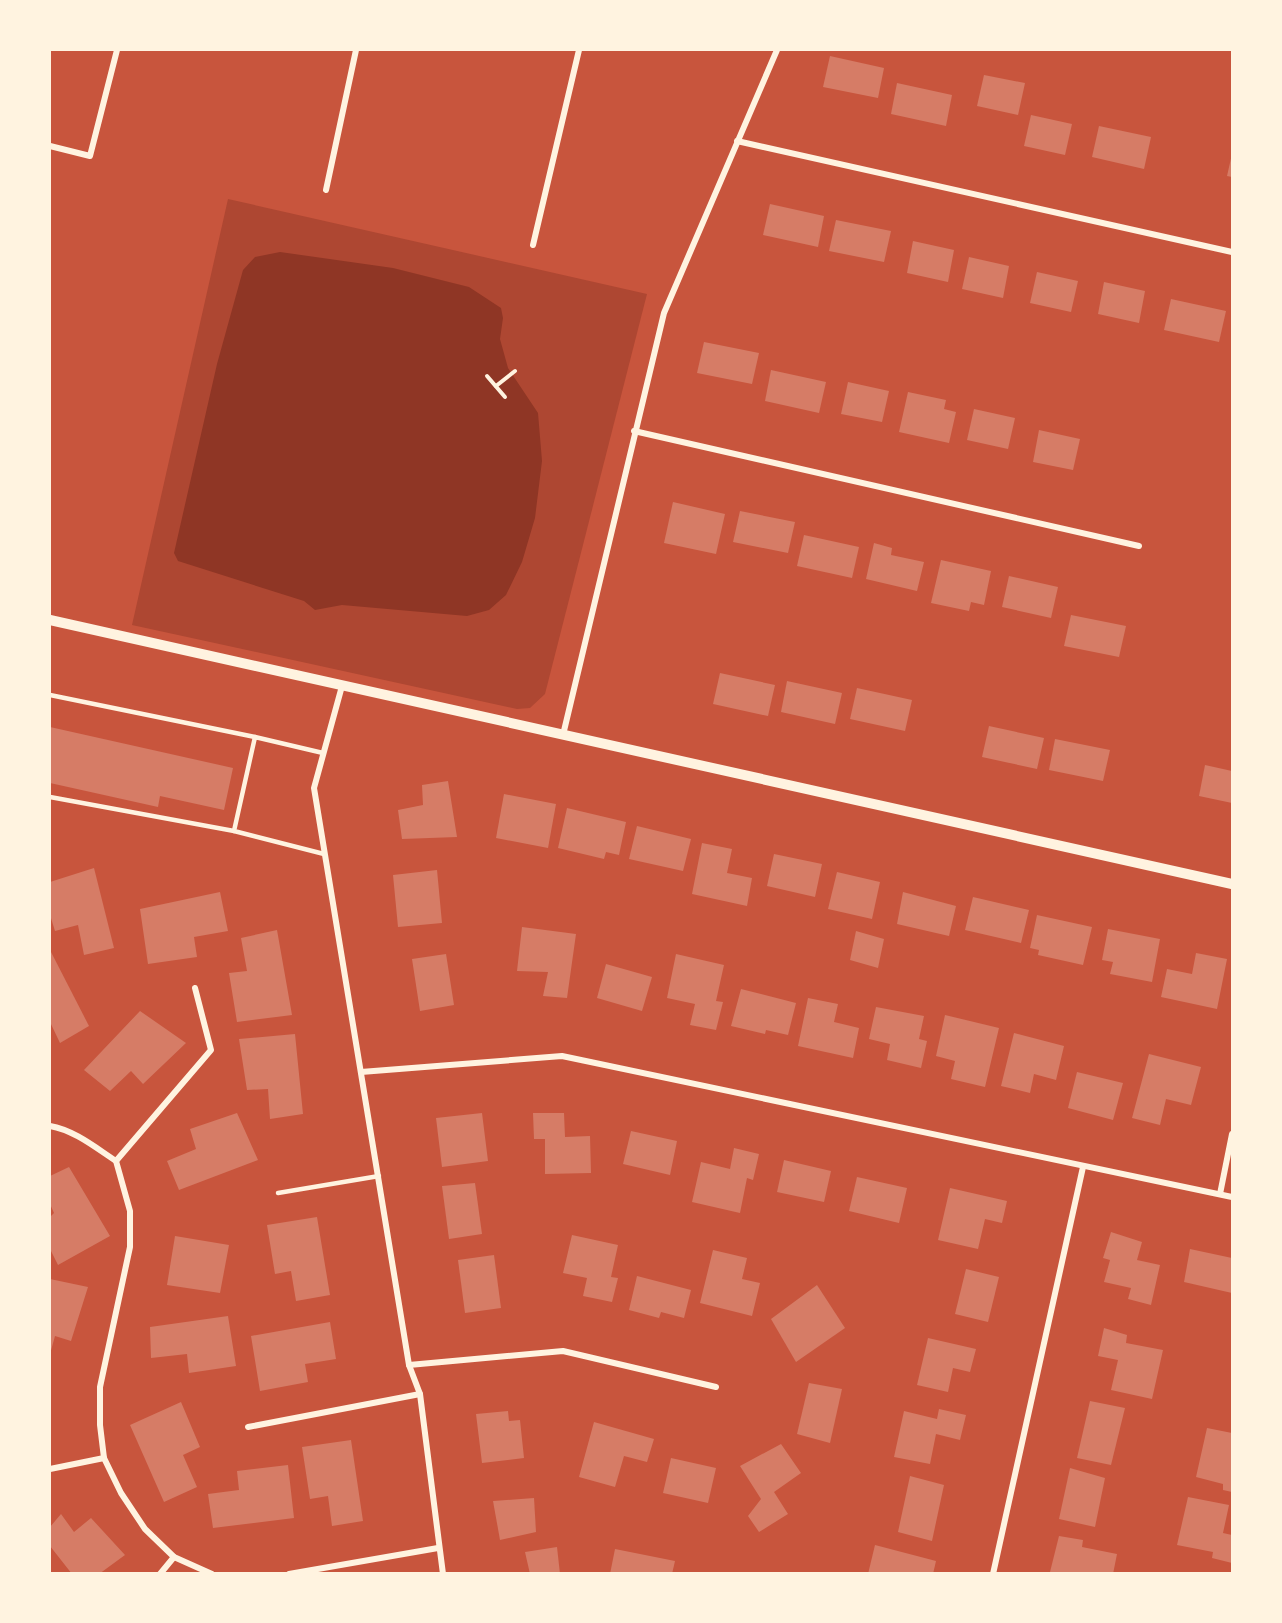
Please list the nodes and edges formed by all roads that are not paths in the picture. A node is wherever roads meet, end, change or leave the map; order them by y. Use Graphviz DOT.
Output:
graph roads {
  1 [pos="117,50"];
  2 [pos="356,50"];
  3 [pos="579,50"];
  4 [pos="777,50"];
  5 [pos="737,141"];
  6 [pos="50,146"];
  7 [pos="326,190"];
  8 [pos="533,245"];
  9 [pos="1233,252"];
  10 [pos="634,431"];
  11 [pos="1139,546"];
  12 [pos="50,620"];
  13 [pos="342,686"];
  14 [pos="50,695"];
  15 [pos="563,735"];
  16 [pos="255,737"];
  17 [pos="323,753"];
  18 [pos="50,797"];
  19 [pos="234,831"];
  20 [pos="324,854"];
  21 [pos="1233,884"];
  22 [pos="195,988"];
  23 [pos="361,1072"];
  24 [pos="50,1126"];
  25 [pos="1233,1134"];
  26 [pos="116,1161"];
  27 [pos="1083,1167"];
  28 [pos="379,1176"];
  29 [pos="278,1193"];
  30 [pos="1220,1194"];
  31 [pos="1233,1197"];
  32 [pos="410,1365"];
  33 [pos="716,1387"];
  34 [pos="420,1394"];
  35 [pos="248,1428"];
  36 [pos="104,1458"];
  37 [pos="50,1468"];
  38 [pos="438,1548"];
  39 [pos="174,1557"];
  40 [pos="160,1574"];
  41 [pos="212,1574"];
  42 [pos="289,1574"];
  43 [pos="443,1574"];
  44 [pos="993,1574"];
  1 -- 6 [label="street"];
  2 -- 7 [label="street"];
  3 -- 8 [label="street"];
  4 -- 5 [label="street"];
  5 -- 9 [label="street"];
  5 -- 10 [label="street"];
  10 -- 11 [label="street"];
  10 -- 15 [label="street"];
  12 -- 13 [label="street"];
  13 -- 15 [label="street"];
  13 -- 17 [label="street"];
  14 -- 16 [label="lane"];
  15 -- 21 [label="street"];
  16 -- 17 [label="lane"];
  16 -- 19 [label="lane"];
  17 -- 20 [label="street"];
  18 -- 19 [label="lane"];
  19 -- 20 [label="lane"];
  20 -- 23 [label="street"];
  22 -- 26 [label="street"];
  23 -- 27 [label="street"];
  23 -- 28 [label="street"];
  24 -- 26 [label="street"];
  25 -- 30 [label="street"];
  26 -- 36 [label="street"];
  27 -- 30 [label="street"];
  27 -- 44 [label="street"];
  28 -- 29 [label="lane"];
  28 -- 32 [label="street"];
  30 -- 31 [label="street"];
  32 -- 33 [label="street"];
  32 -- 34 [label="street"];
  34 -- 35 [label="street"];
  34 -- 38 [label="street"];
  36 -- 37 [label="street"];
  36 -- 39 [label="street"];
  38 -- 42 [label="street"];
  38 -- 43 [label="street"];
  39 -- 40 [label="street"];
  39 -- 41 [label="street"];
}
